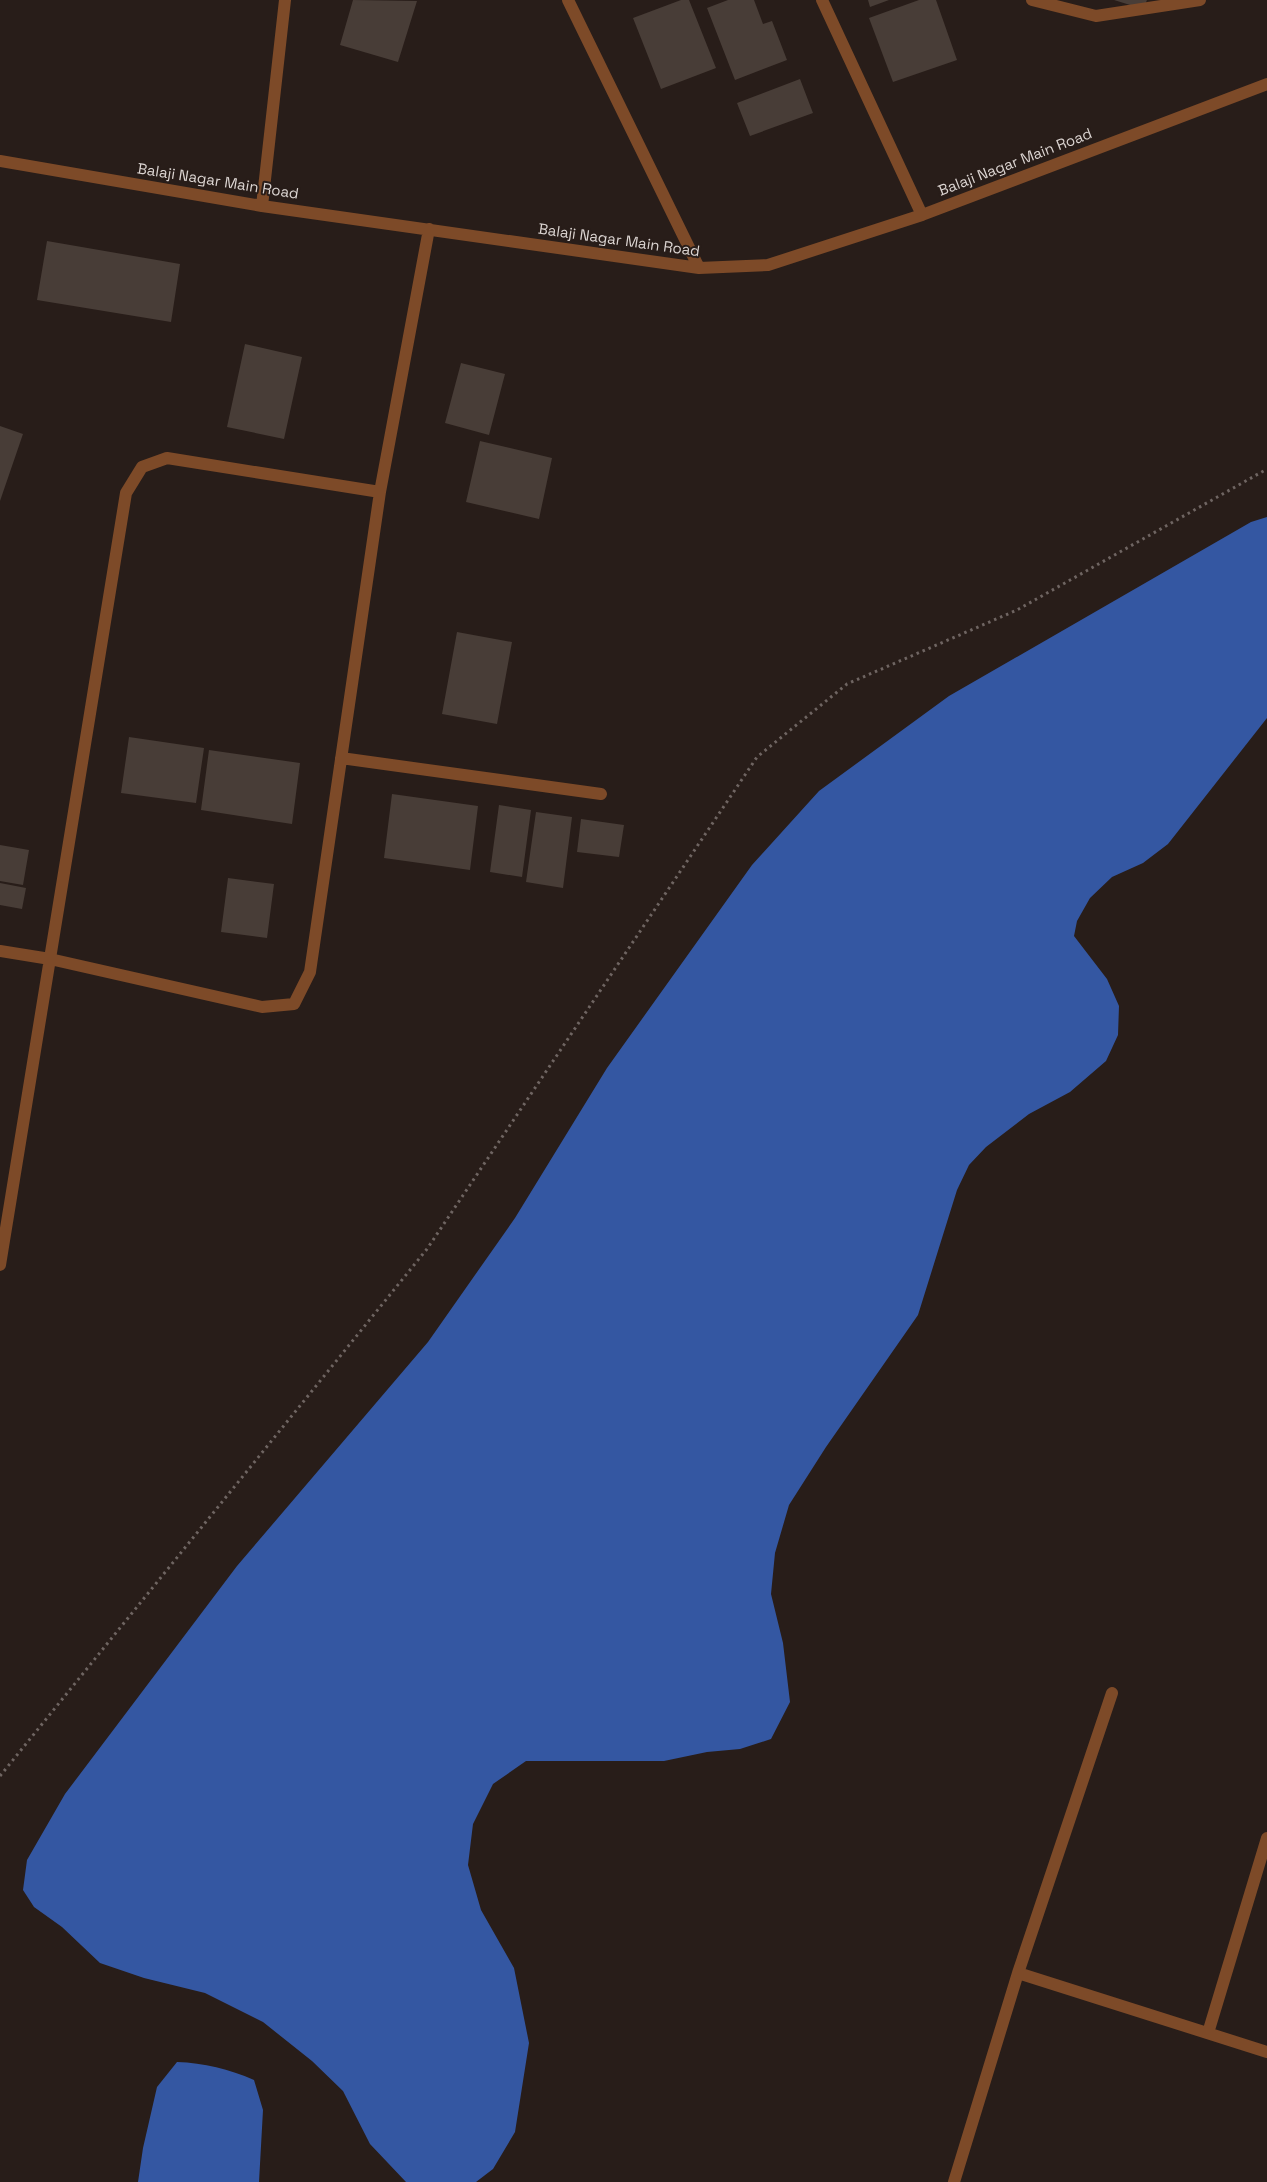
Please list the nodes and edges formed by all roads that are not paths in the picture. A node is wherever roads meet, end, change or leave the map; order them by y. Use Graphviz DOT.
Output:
graph roads {
  1 [pos="285,0"];
  2 [pos="569,0"];
  3 [pos="822,0"];
  4 [pos="1032,0"];
  5 [pos="1200,0"];
  6 [pos="1267,84"];
  7 [pos="0,161"];
  8 [pos="262,206"];
  9 [pos="922,215"];
  10 [pos="429,229"];
  11 [pos="699,268"];
  12 [pos="380,492"];
  13 [pos="341,758"];
  14 [pos="601,794"];
  15 [pos="0,951"];
  16 [pos="50,959"];
  17 [pos="0,1265"];
  18 [pos="1112,1693"];
  19 [pos="1267,1838"];
  20 [pos="1018,1973"];
  21 [pos="1208,2033"];
  22 [pos="1267,2052"];
  23 [pos="954,2182"];
  1 -- 8 [label="street"];
  2 -- 11 [label="street"];
  3 -- 9 [label="street"];
  4 -- 5 [label="street"];
  6 -- 9 [label="street, Balaji Nagar Main Road"];
  7 -- 8 [label="street, Balaji Nagar Main Road"];
  8 -- 10 [label="street, Balaji Nagar Main Road"];
  9 -- 11 [label="street, Balaji Nagar Main Road"];
  10 -- 11 [label="street, Balaji Nagar Main Road"];
  10 -- 12 [label="street"];
  12 -- 13 [label="street"];
  12 -- 16 [label="street"];
  13 -- 14 [label="street"];
  13 -- 16 [label="street"];
  15 -- 16 [label="street"];
  16 -- 17 [label="street"];
  18 -- 20 [label="street"];
  19 -- 21 [label="street"];
  20 -- 21 [label="street"];
  20 -- 23 [label="street"];
  21 -- 22 [label="street"];
}
